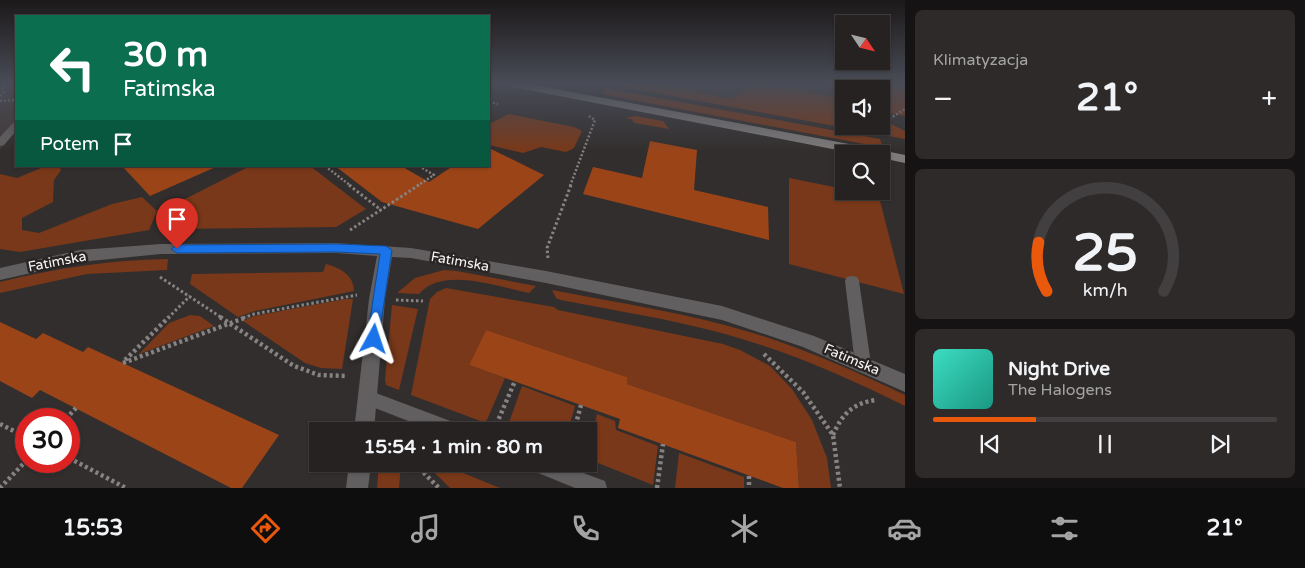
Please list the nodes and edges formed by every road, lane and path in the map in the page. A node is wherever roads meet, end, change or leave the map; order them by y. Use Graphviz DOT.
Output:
graph roads {
  1 [pos="632,107"];
  2 [pos="905,109"];
  3 [pos="588,115"];
  4 [pos="890,118"];
  5 [pos="15,126"];
  6 [pos="0,143"];
  7 [pos="835,146"];
  8 [pos="890,156"];
  9 [pos="905,159"];
  10 [pos="325,167"];
  11 [pos="421,167"];
  12 [pos="381,210"];
  13 [pos="349,230"];
  14 [pos="386,250"];
  15 [pos="548,264"];
  16 [pos="0,274"];
  17 [pos="160,277"];
  18 [pos="852,281"];
  19 [pos="359,295"];
  20 [pos="190,296"];
  21 [pos="393,300"];
  22 [pos="423,301"];
  23 [pos="229,323"];
  24 [pos="764,354"];
  25 [pos="863,364"];
  26 [pos="343,376"];
  27 [pos="515,381"];
  28 [pos="905,383"];
  29 [pos="368,398"];
  30 [pos="876,400"];
  31 [pos="582,405"];
  32 [pos="365,422"];
  33 [pos="431,422"];
  34 [pos="497,422"];
  35 [pos="577,422"];
  36 [pos="0,424"];
  37 [pos="15,432"];
  38 [pos="833,435"];
  39 [pos="663,444"];
  40 [pos="80,464"];
  41 [pos="15,472"];
  42 [pos="359,472"];
  43 [pos="423,472"];
  44 [pos="557,472"];
  45 [pos="749,476"];
  46 [pos="0,488"];
  47 [pos="126,488"];
  48 [pos="357,488"];
  49 [pos="439,488"];
  50 [pos="598,488"];
  51 [pos="657,488"];
  52 [pos="749,488"];
  53 [pos="840,488"];
  1 -- 7 [label="street"];
  2 -- 4 [label="path"];
  3 -- 15 [label="path"];
  5 -- 6 [label="lane"];
  8 -- 9 [label="street"];
  10 -- 12 [label="path"];
  11 -- 12 [label="path"];
  12 -- 13 [label="path"];
  14 -- 16 [label="street, Fatimska"];
  14 -- 25 [label="street, Fatimska"];
  14 -- 29 [label="street"];
  17 -- 20 [label="path"];
  18 -- 25 [label="lane"];
  19 -- 23 [label="path"];
  20 -- 23 [label="path"];
  20 -- 23 [label="path"];
  21 -- 22 [label="path"];
  23 -- 26 [label="path"];
  24 -- 38 [label="path"];
  25 -- 28 [label="street, Fatimska"];
  27 -- 34 [label="path"];
  29 -- 32 [label="street"];
  29 -- 33 [label="lane"];
  30 -- 38 [label="path"];
  31 -- 35 [label="path"];
  36 -- 37 [label="path"];
  38 -- 53 [label="path"];
  39 -- 51 [label="path"];
  40 -- 47 [label="path"];
  41 -- 46 [label="path"];
  42 -- 48 [label="street"];
  43 -- 49 [label="path"];
  44 -- 50 [label="lane"];
  45 -- 52 [label="path"];
}
